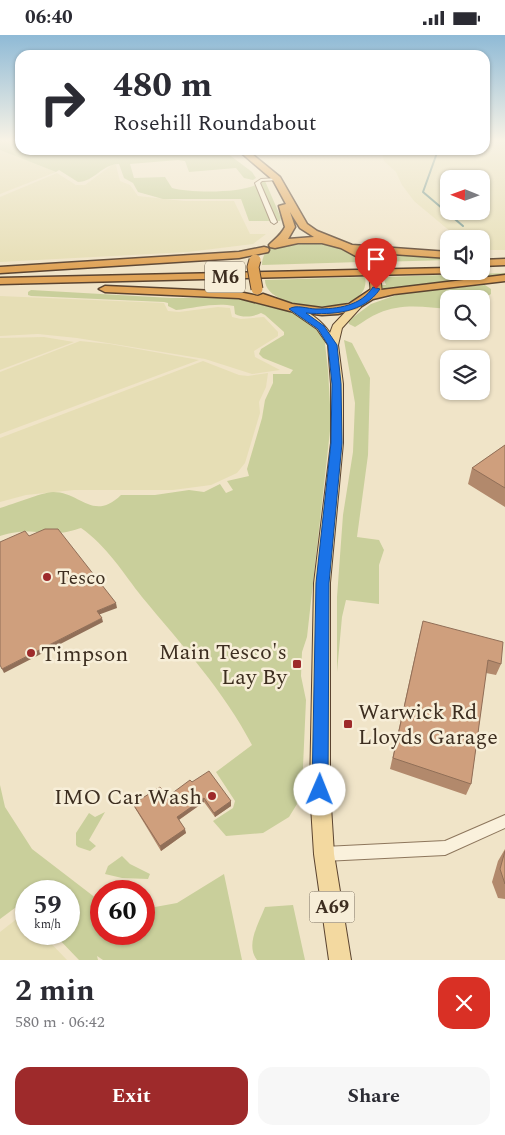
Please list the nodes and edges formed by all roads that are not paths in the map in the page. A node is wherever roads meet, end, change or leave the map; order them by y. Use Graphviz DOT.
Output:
graph roads {
  1 [pos="257,183"];
  2 [pos="275,183"];
  3 [pos="276,183"];
  4 [pos="274,222"];
  5 [pos="334,241"];
  6 [pos="275,245"];
  7 [pos="352,247"];
  8 [pos="264,250"];
  9 [pos="440,254"];
  10 [pos="490,256"];
  11 [pos="505,256"];
  12 [pos="505,262"];
  13 [pos="490,263"];
  14 [pos="440,264"];
  15 [pos="505,269"];
  16 [pos="0,270"];
  17 [pos="490,270"];
  18 [pos="440,271"];
  19 [pos="0,275"];
  20 [pos="505,278"];
  21 [pos="0,281"];
  22 [pos="0,286"];
  23 [pos="374,293"];
  24 [pos="272,302"];
  25 [pos="356,307"];
  26 [pos="293,309"];
  27 [pos="333,345"];
  28 [pos="505,821"];
  29 [pos="324,855"];
  30 [pos="340,960"];
  1 -- 4 [label="street"];
  2 -- 6 [label="highway"];
  3 -- 5 [label="highway"];
  5 -- 6 [label="highway"];
  5 -- 7 [label="highway"];
  6 -- 8 [label="highway"];
  7 -- 9 [label="highway"];
  7 -- 23 [label="highway, bridge"];
  8 -- 16 [label="highway"];
  8 -- 24 [label="highway, bridge"];
  10 -- 11 [label="highway"];
  12 -- 13 [label="highway"];
  14 -- 19 [label="highway, M6"];
  15 -- 17 [label="highway"];
  18 -- 21 [label="highway, M6"];
  20 -- 23 [label="highway"];
  22 -- 24 [label="highway"];
  23 -- 25 [label="highway, A69"];
  24 -- 26 [label="highway"];
  25 -- 26 [label="highway"];
  25 -- 27 [label="main road, A69"];
  26 -- 27 [label="main road"];
  27 -- 29 [label="main road, A69"];
  28 -- 29 [label="street"];
  29 -- 30 [label="main road, A69"];
}
